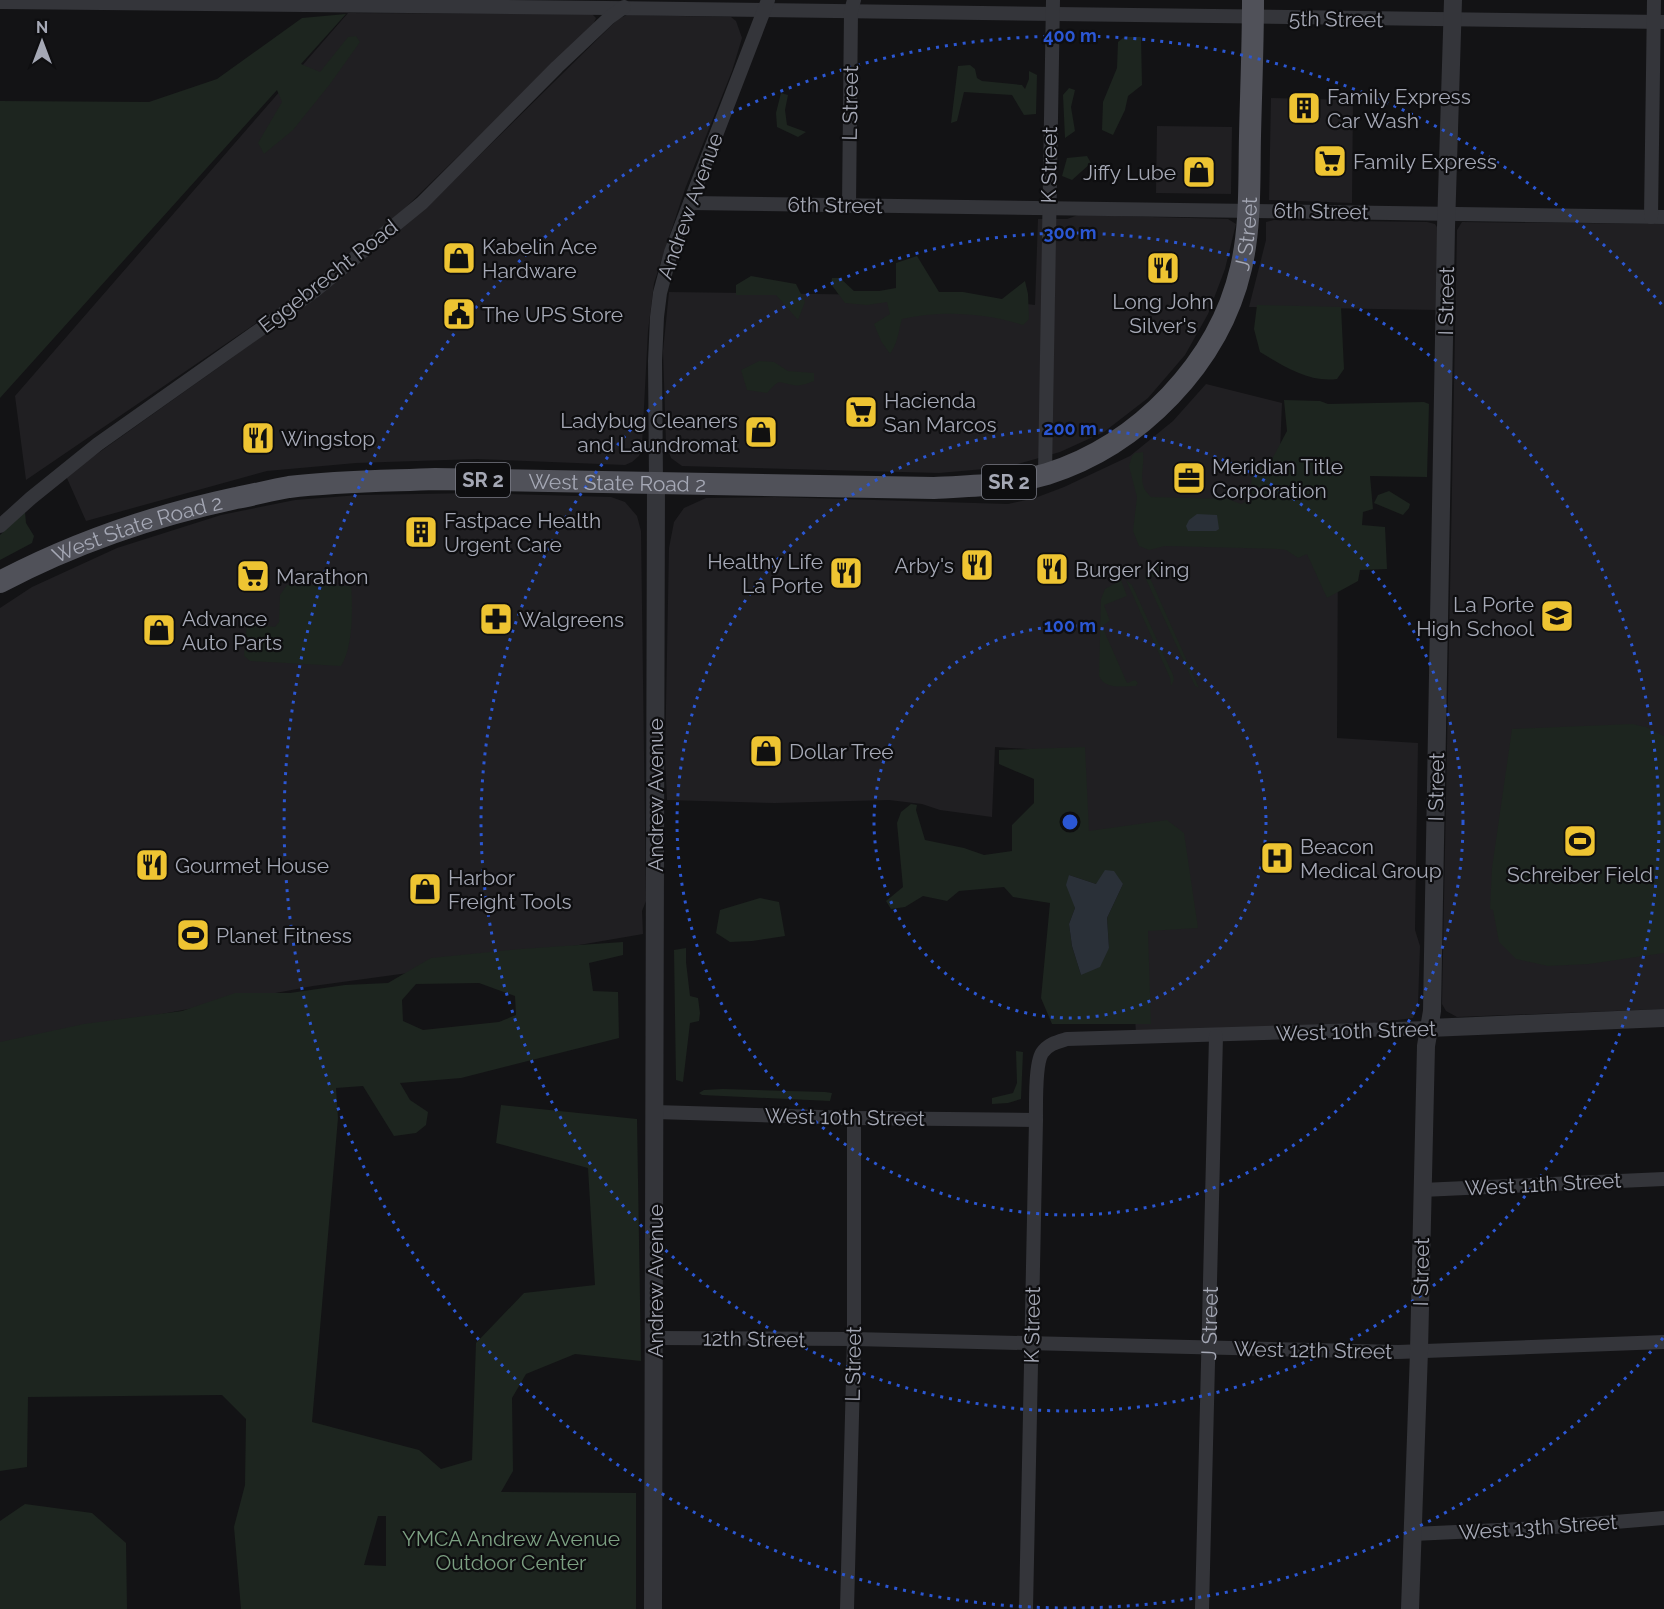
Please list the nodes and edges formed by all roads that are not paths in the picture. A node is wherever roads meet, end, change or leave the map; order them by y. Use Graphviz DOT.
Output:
graph roads {
  1 [pos="1453,0"];
  2 [pos="1654,0"];
  3 [pos="0,2"];
  4 [pos="306,3"];
  5 [pos="628,4"];
  6 [pos="765,5"];
  7 [pos="853,6"];
  8 [pos="1053,7"];
  9 [pos="1253,8"];
  10 [pos="1453,20"];
  11 [pos="1659,22"];
  12 [pos="690,203"];
  13 [pos="849,206"];
  14 [pos="1048,208"];
  15 [pos="1249,210"];
  16 [pos="1448,213"];
  17 [pos="1658,217"];
  18 [pos="1132,430"];
  19 [pos="1045,474"];
  20 [pos="656,482"];
  21 [pos="0,526"];
  22 [pos="0,582"];
  23 [pos="1664,1018"];
  24 [pos="1429,1028"];
  25 [pos="1216,1036"];
  26 [pos="1049,1045"];
  27 [pos="655,1112"];
  28 [pos="855,1119"];
  29 [pos="1036,1120"];
  30 [pos="1664,1179"];
  31 [pos="1422,1190"];
  32 [pos="655,1338"];
  33 [pos="854,1340"];
  34 [pos="1664,1342"];
  35 [pos="1032,1344"];
  36 [pos="1208,1348"];
  37 [pos="1419,1352"];
  38 [pos="1664,1518"];
  39 [pos="1413,1534"];
  40 [pos="653,1609"];
  41 [pos="847,1609"];
  42 [pos="1026,1609"];
  43 [pos="1202,1609"];
  44 [pos="1410,1609"];
  1 -- 10 [label="street, I Street"];
  2 -- 11 [label="street"];
  3 -- 4 [label="street, 5th Street"];
  4 -- 5 [label="street, 5th Street"];
  5 -- 6 [label="street, 5th Street"];
  5 -- 21 [label="street, Eggebrecht Road"];
  6 -- 7 [label="street, 5th Street"];
  6 -- 12 [label="street, Andrew Avenue"];
  7 -- 8 [label="street, 5th Street"];
  7 -- 13 [label="street, L Street"];
  8 -- 9 [label="street, 5th Street"];
  8 -- 14 [label="street, K Street"];
  9 -- 10 [label="street, 5th Street"];
  9 -- 15 [label="main road, J Street / SR 2"];
  10 -- 11 [label="street, 5th Street"];
  10 -- 16 [label="street, I Street"];
  11 -- 17 [label="street"];
  12 -- 13 [label="street, 6th Street"];
  12 -- 20 [label="street, Andrew Avenue"];
  13 -- 14 [label="street, 6th Street"];
  14 -- 15 [label="street, 6th Street"];
  14 -- 19 [label="street, K Street"];
  15 -- 16 [label="street, 6th Street"];
  15 -- 18 [label="main road, J Street / SR 2"];
  16 -- 17 [label="street, 6th Street"];
  16 -- 24 [label="street, I Street"];
  18 -- 19 [label="main road, West State Road 2 / SR 2"];
  19 -- 20 [label="main road, West State Road 2 / SR 2"];
  20 -- 22 [label="main road, West State Road 2 / SR 2"];
  20 -- 27 [label="street, Andrew Avenue"];
  23 -- 24 [label="street, West 10th Street"];
  24 -- 25 [label="street, West 10th Street"];
  24 -- 31 [label="street, I Street"];
  25 -- 26 [label="street, West 10th Street"];
  25 -- 36 [label="street, J Street"];
  26 -- 29 [label="street, K Street"];
  27 -- 28 [label="street, West 10th Street"];
  27 -- 32 [label="street, Andrew Avenue"];
  28 -- 29 [label="street, West 10th Street"];
  28 -- 33 [label="street, L Street"];
  29 -- 35 [label="street, K Street"];
  30 -- 31 [label="street, West 11th Street"];
  31 -- 37 [label="street, I Street"];
  32 -- 33 [label="street, 12th Street"];
  32 -- 40 [label="street, Andrew Avenue"];
  33 -- 35 [label="street, West 12th Street"];
  33 -- 41 [label="street, L Street"];
  34 -- 37 [label="street, West 12th Street"];
  35 -- 36 [label="street, West 12th Street"];
  35 -- 42 [label="street, K Street"];
  36 -- 37 [label="street, West 12th Street"];
  36 -- 43 [label="street, J Street"];
  37 -- 39 [label="street, I Street"];
  38 -- 39 [label="street, West 13th Street"];
  39 -- 44 [label="street, I Street"];
}
